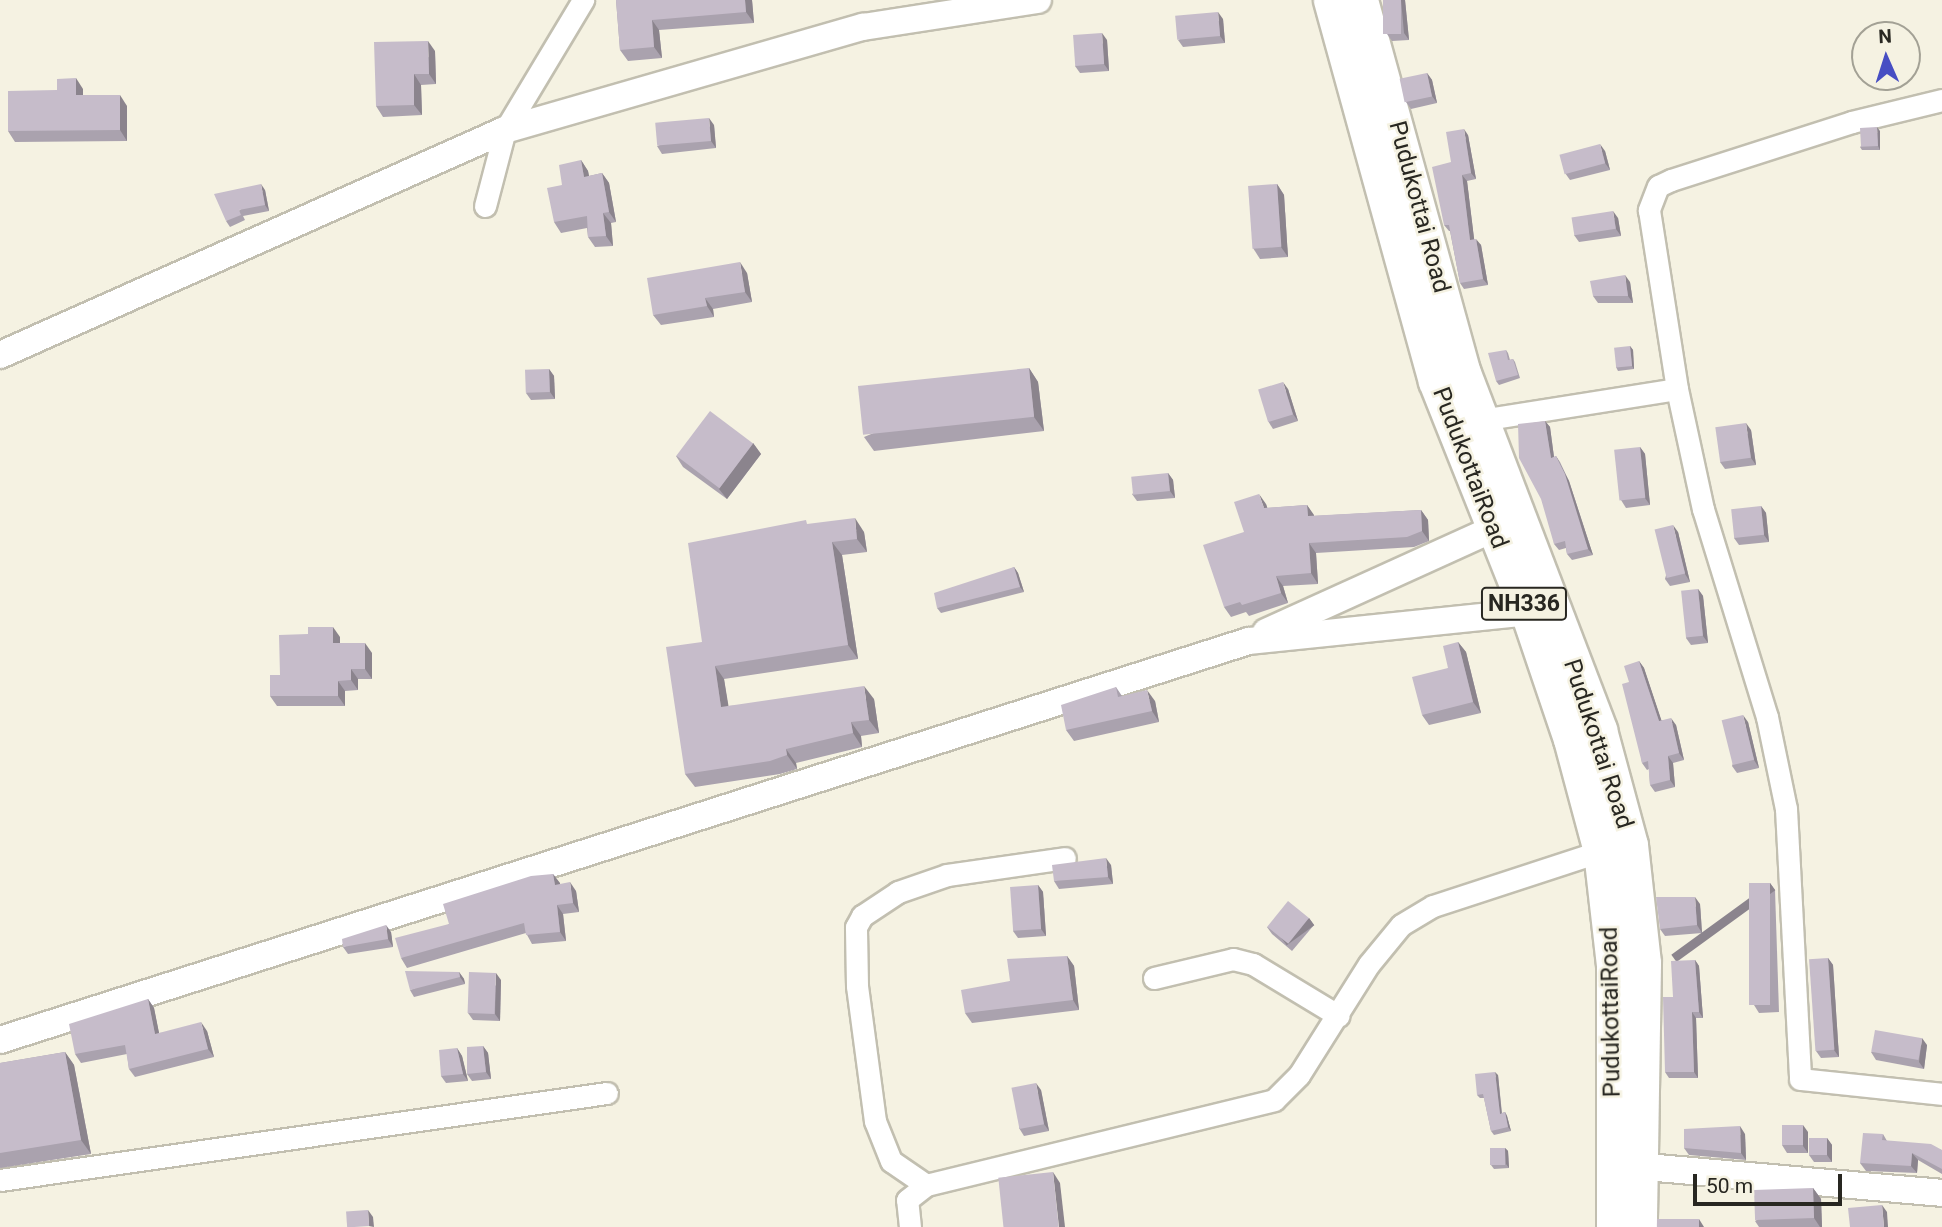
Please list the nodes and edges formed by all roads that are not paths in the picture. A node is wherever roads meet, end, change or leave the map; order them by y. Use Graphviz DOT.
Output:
graph roads {
  1 [pos="583,0"];
  2 [pos="1038,0"];
  3 [pos="1331,0"];
  4 [pos="1360,0"];
  5 [pos="1942,100"];
  6 [pos="505,130"];
  7 [pos="485,206"];
  8 [pos="0,355"];
  9 [pos="1677,389"];
  10 [pos="1481,420"];
  11 [pos="1493,529"];
  12 [pos="1528,612"];
  13 [pos="1249,641"];
  14 [pos="1601,851"];
  15 [pos="1065,858"];
  16 [pos="1154,978"];
  17 [pos="1339,1016"];
  18 [pos="0,1040"];
  19 [pos="607,1093"];
  20 [pos="1942,1094"];
  21 [pos="1626,1165"];
  22 [pos="0,1180"];
  23 [pos="926,1185"];
  24 [pos="1942,1193"];
  25 [pos="910,1227"];
  26 [pos="1614,1227"];
  27 [pos="1639,1227"];
  1 -- 6 [label="street"];
  2 -- 6 [label="street"];
  3 -- 11 [label="highway, PudukottaiRoad / NH336"];
  4 -- 10 [label="highway, Pudukottai Road / NH336"];
  5 -- 9 [label="street"];
  6 -- 7 [label="street"];
  6 -- 8 [label="street"];
  9 -- 10 [label="street"];
  9 -- 20 [label="street"];
  10 -- 21 [label="highway, Pudukottai Road / NH336"];
  11 -- 12 [label="highway, PudukottaiRoad / NH336"];
  11 -- 13 [label="street"];
  12 -- 13 [label="street"];
  12 -- 14 [label="highway, PudukottaiRoad / NH336"];
  13 -- 18 [label="street"];
  14 -- 17 [label="street"];
  14 -- 21 [label="highway, PudukottaiRoad / NH336"];
  15 -- 23 [label="street"];
  16 -- 17 [label="street"];
  17 -- 23 [label="street"];
  19 -- 22 [label="street"];
  21 -- 24 [label="street"];
  21 -- 26 [label="highway, PudukottaiRoad / NH336"];
  21 -- 27 [label="highway, Pudukottai Road / NH336"];
  23 -- 25 [label="street"];
}
